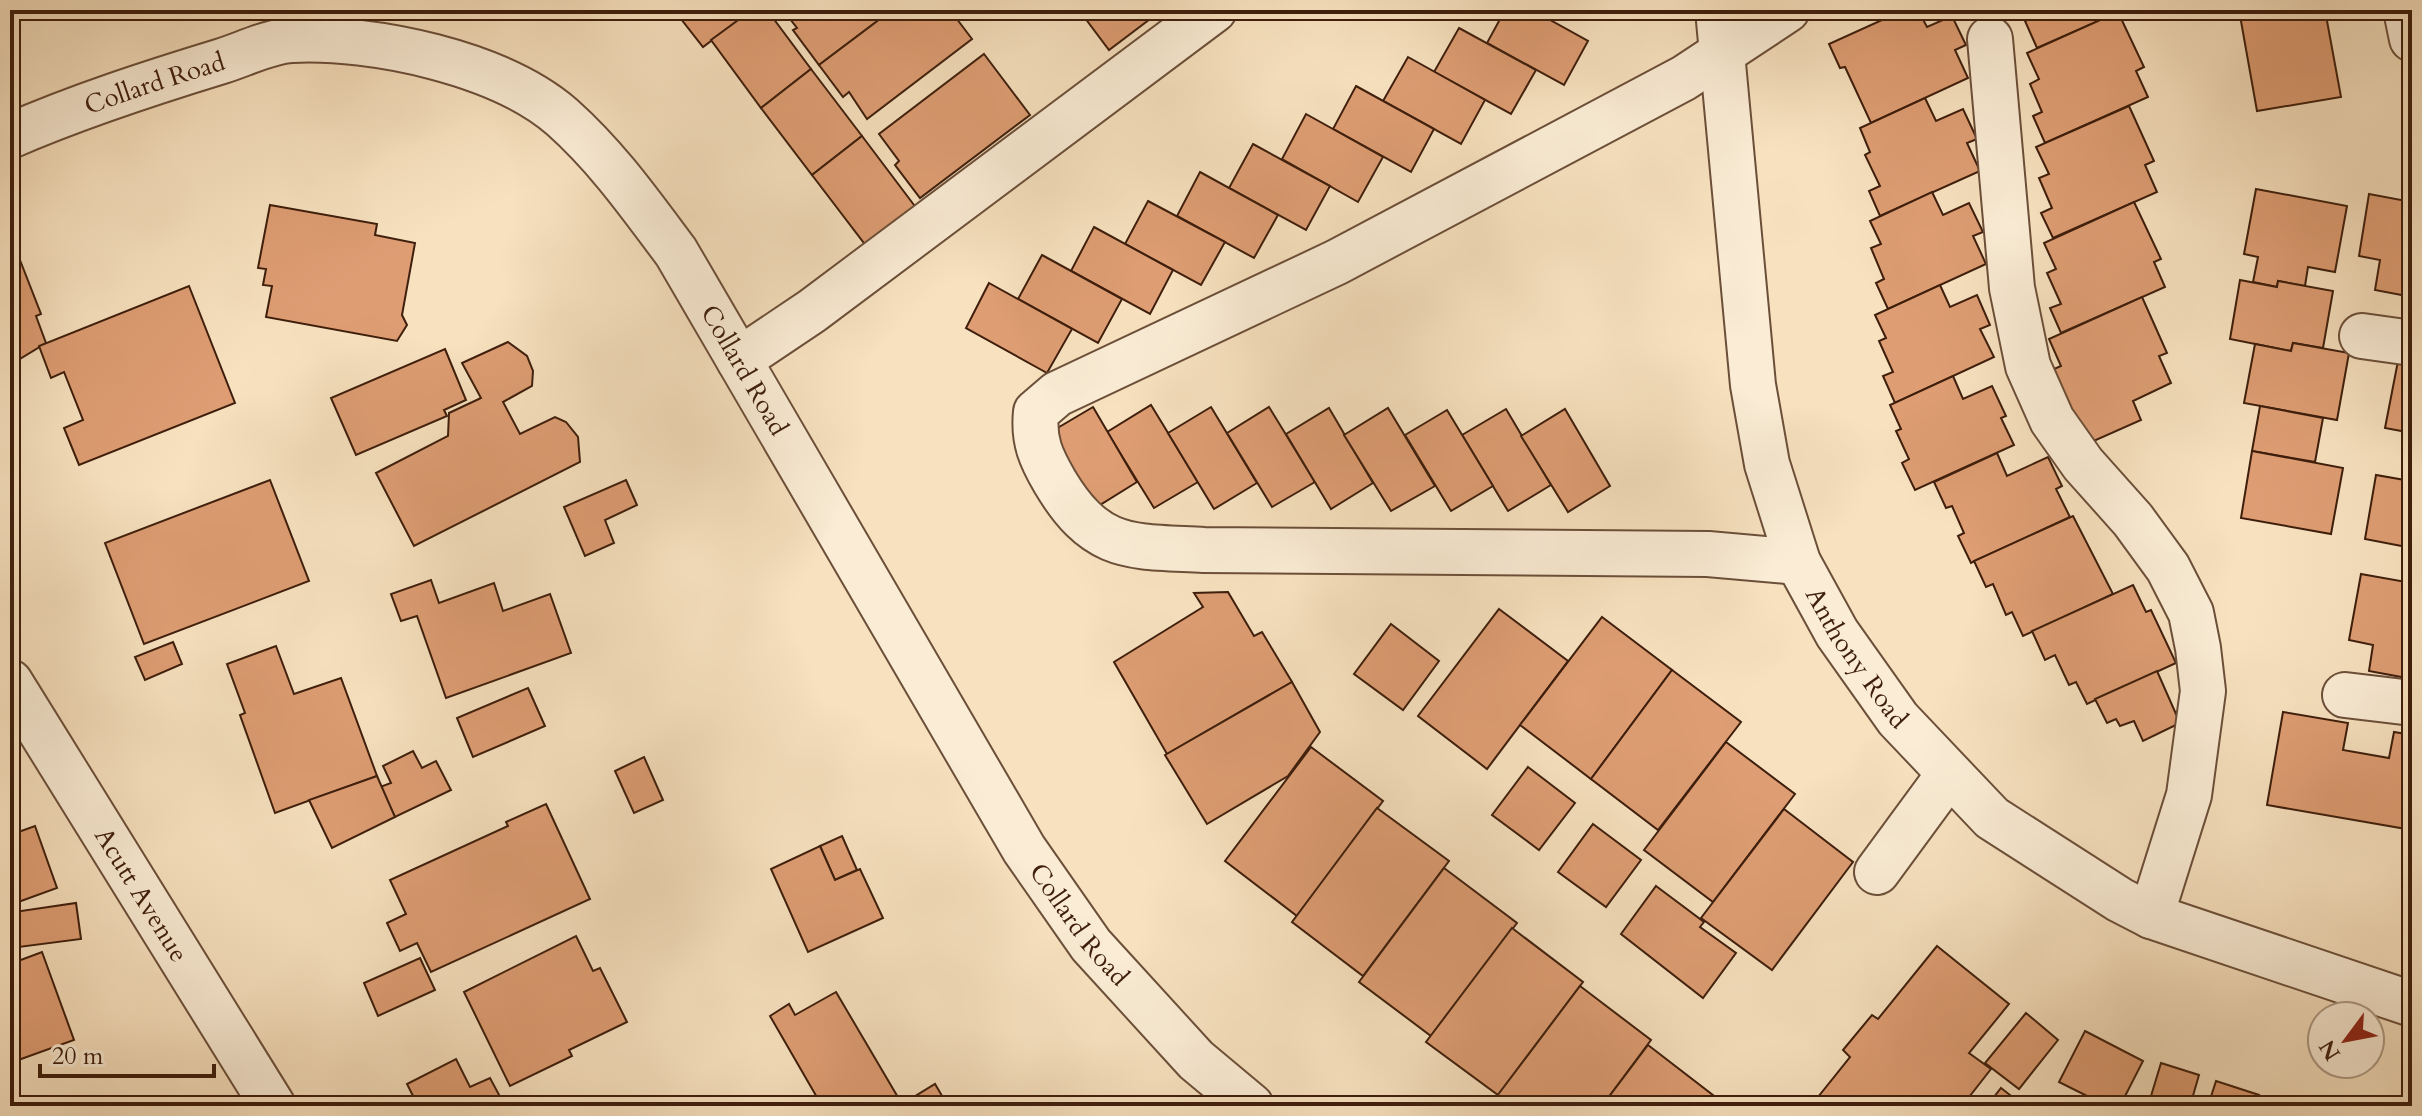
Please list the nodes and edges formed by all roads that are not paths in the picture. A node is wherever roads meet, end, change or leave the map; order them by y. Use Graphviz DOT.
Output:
graph roads {
  1 [pos="1214,10"];
  2 [pos="1718,10"];
  3 [pos="1787,10"];
  4 [pos="2406,10"];
  5 [pos="282,25"];
  6 [pos="1990,39"];
  7 [pos="2412,39"];
  8 [pos="1724,54"];
  9 [pos="10,136"];
  10 [pos="2362,336"];
  11 [pos="2412,343"];
  12 [pos="739,360"];
  13 [pos="1798,562"];
  14 [pos="10,682"];
  15 [pos="2345,695"];
  16 [pos="2412,703"];
  17 [pos="1949,774"];
  18 [pos="1877,872"];
  19 [pos="2151,916"];
  20 [pos="2412,1004"];
  21 [pos="273,1106"];
  22 [pos="1251,1106"];
  1 -- 12 [label="street"];
  2 -- 8 [label="street, Anthony Road"];
  3 -- 8 [label="street"];
  4 -- 7 [label="street"];
  5 -- 9 [label="street, Collard Road"];
  5 -- 12 [label="street, Collard Road"];
  6 -- 19 [label="street"];
  8 -- 13 [label="street, Anthony Road"];
  8 -- 13 [label="street"];
  10 -- 11 [label="street"];
  12 -- 22 [label="street, Collard Road"];
  13 -- 17 [label="street, Anthony Road"];
  14 -- 21 [label="street, Acutt Avenue"];
  15 -- 16 [label="street"];
  17 -- 18 [label="street"];
  17 -- 19 [label="street, Anthony Road"];
  19 -- 20 [label="street, Anthony Road"];
}
